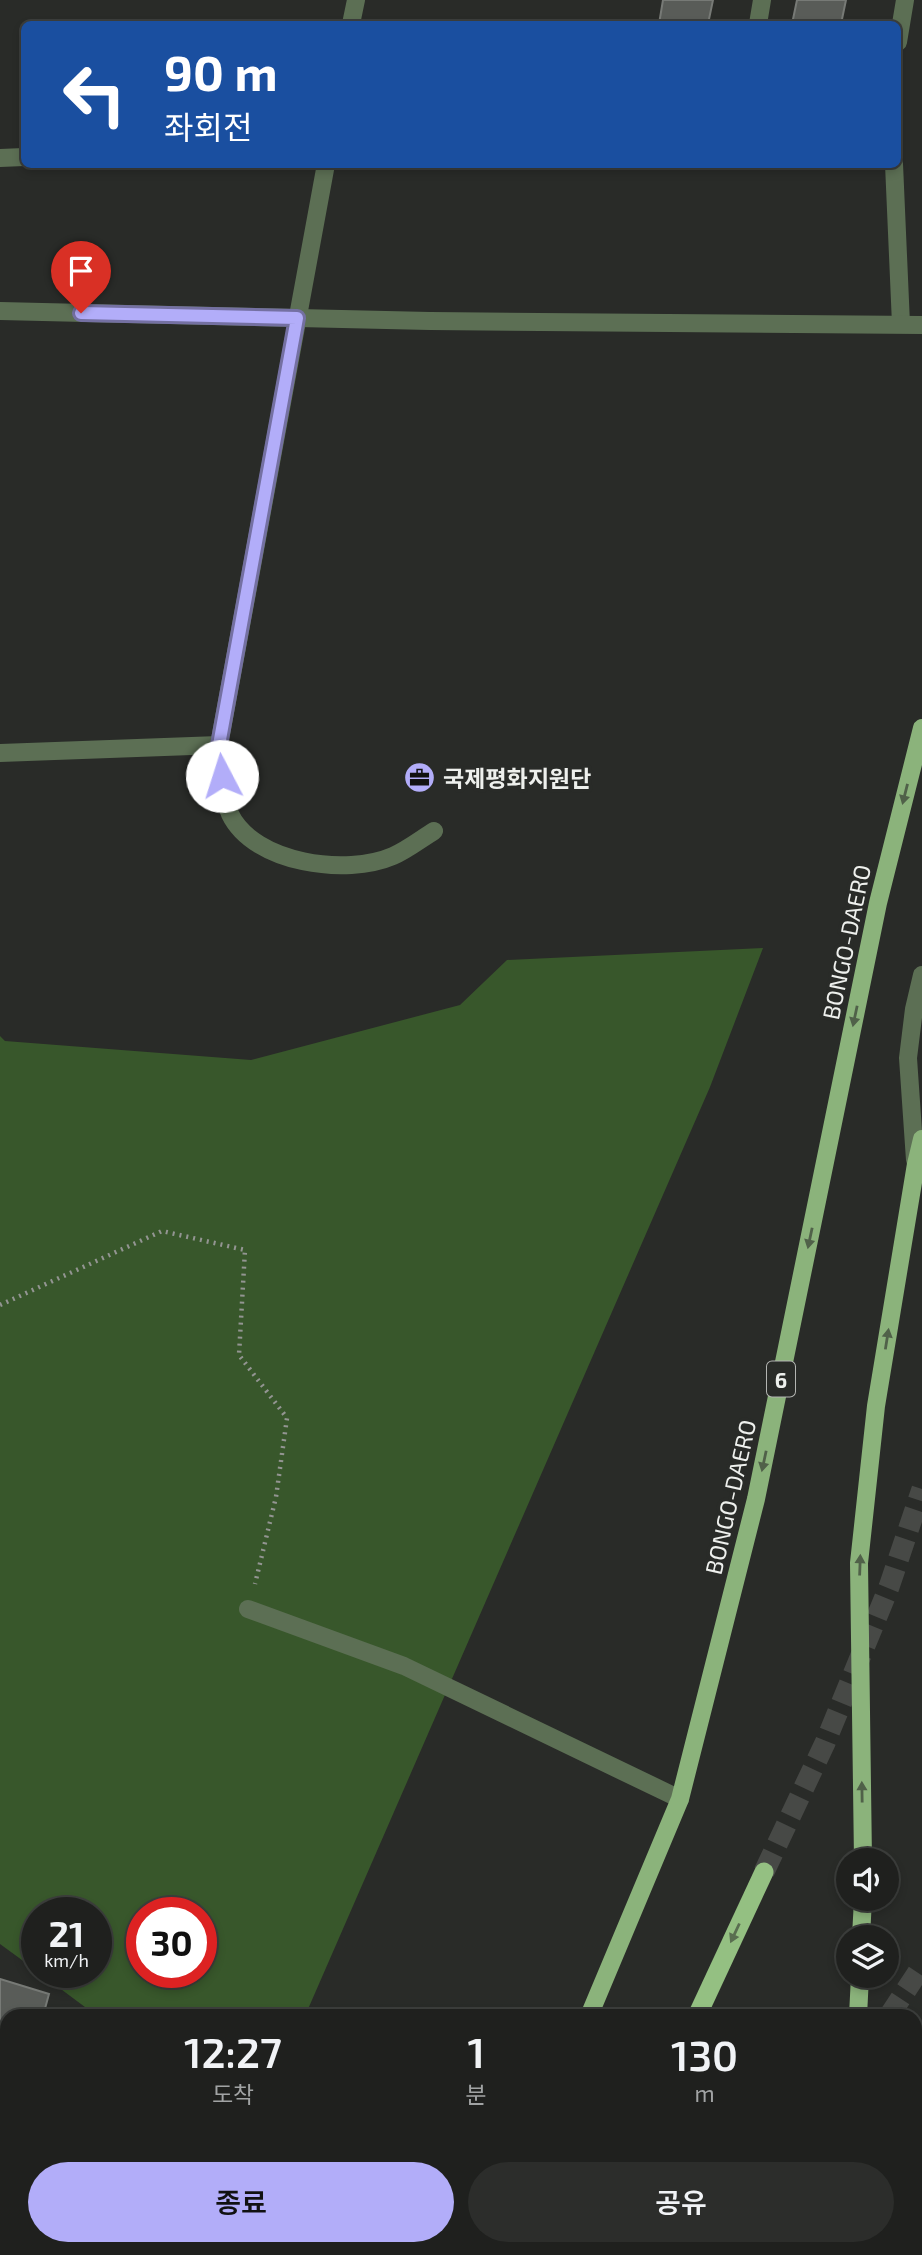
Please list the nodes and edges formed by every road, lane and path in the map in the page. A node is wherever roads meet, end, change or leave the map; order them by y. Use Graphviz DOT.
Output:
graph roads {
  1 [pos="356,0"];
  2 [pos="762,0"];
  3 [pos="905,0"];
  4 [pos="352,21"];
  5 [pos="758,21"];
  6 [pos="901,24"];
  7 [pos="0,158"];
  8 [pos="21,158"];
  9 [pos="325,168"];
  10 [pos="894,168"];
  11 [pos="0,311"];
  12 [pos="297,318"];
  13 [pos="901,324"];
  14 [pos="922,325"];
  15 [pos="922,728"];
  16 [pos="219,745"];
  17 [pos="0,752"];
  18 [pos="434,831"];
  19 [pos="922,975"];
  20 [pos="922,1139"];
  21 [pos="916,1164"];
  22 [pos="0,1305"];
  23 [pos="248,1609"];
  24 [pos="680,1798"];
  25 [pos="863,1848"];
  26 [pos="764,1871"];
  27 [pos="859,1988"];
  28 [pos="592,2009"];
  29 [pos="700,2009"];
  30 [pos="858,2009"];
  1 -- 4 [label="street"];
  2 -- 5 [label="street"];
  3 -- 6 [label="street"];
  7 -- 8 [label="street"];
  9 -- 12 [label="street"];
  10 -- 13 [label="street"];
  11 -- 12 [label="street"];
  12 -- 13 [label="street"];
  12 -- 16 [label="street"];
  13 -- 14 [label="street"];
  15 -- 24 [label="main road, BONGO-DAERO / 6, one-way"];
  16 -- 17 [label="street"];
  16 -- 18 [label="street"];
  19 -- 21 [label="street"];
  20 -- 21 [label="main road"];
  25 -- 21 [label="main road, one-way"];
  22 -- 23 [label="path"];
  23 -- 24 [label="street"];
  24 -- 28 [label="main road, BONGO-DAERO / 6"];
  26 -- 29 [label="highway, one-way"];
  27 -- 30 [label="main road"];
}
